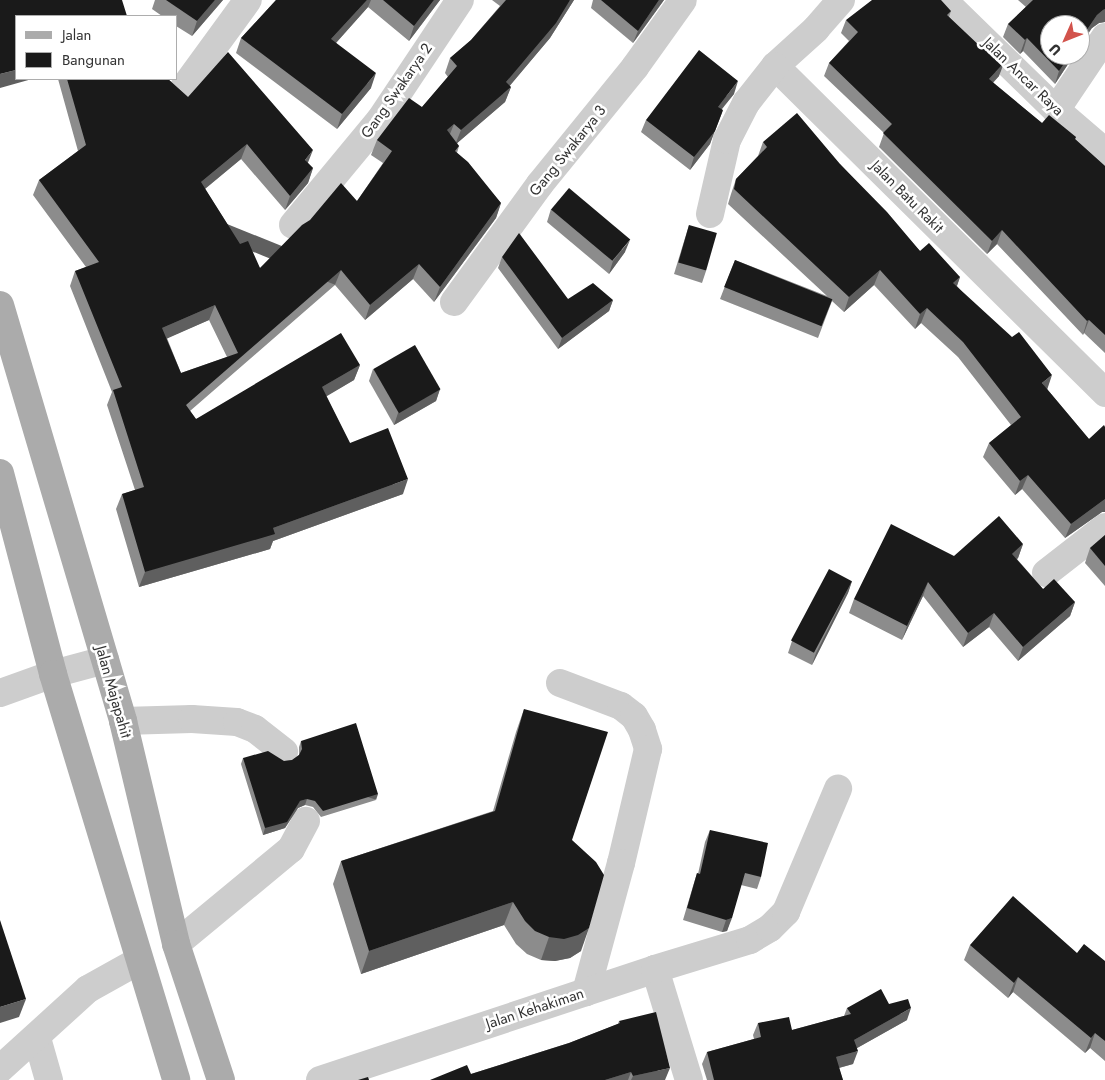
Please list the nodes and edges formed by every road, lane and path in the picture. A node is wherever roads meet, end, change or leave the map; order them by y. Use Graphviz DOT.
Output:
graph roads {
  1 [pos="248,0"];
  2 [pos="460,0"];
  3 [pos="683,0"];
  4 [pos="841,0"];
  5 [pos="943,0"];
  6 [pos="1105,37"];
  7 [pos="776,66"];
  8 [pos="184,89"];
  9 [pos="1056,110"];
  10 [pos="1105,152"];
  11 [pos="710,214"];
  12 [pos="293,225"];
  13 [pos="454,302"];
  14 [pos="0,305"];
  15 [pos="1105,393"];
  16 [pos="0,473"];
  17 [pos="1105,527"];
  18 [pos="1046,573"];
  19 [pos="105,660"];
  20 [pos="53,674"];
  21 [pos="560,683"];
  22 [pos="0,693"];
  23 [pos="123,721"];
  24 [pos="284,752"];
  25 [pos="838,790"];
  26 [pos="306,821"];
  27 [pos="176,944"];
  28 [pos="138,961"];
  29 [pos="656,969"];
  30 [pos="586,992"];
  31 [pos="37,1038"];
  32 [pos="0,1069"];
  33 [pos="49,1080"];
  34 [pos="176,1080"];
  35 [pos="221,1080"];
  36 [pos="320,1080"];
  37 [pos="689,1080"];
  1 -- 8 [label="street"];
  2 -- 12 [label="street, Gang Swakarya 2"];
  3 -- 13 [label="street, Gang Swakarya 3"];
  4 -- 7 [label="street"];
  5 -- 9 [label="street, Jalan Ancar Raya"];
  6 -- 9 [label="street"];
  7 -- 11 [label="street"];
  7 -- 15 [label="street, Jalan Batu Rakit"];
  9 -- 10 [label="street, Jalan Ancar Raya"];
  14 -- 19 [label="main road, Jalan Majapahit"];
  16 -- 20 [label="main road"];
  17 -- 18 [label="street"];
  19 -- 20 [label="street"];
  19 -- 23 [label="main road, Jalan Majapahit"];
  20 -- 22 [label="street"];
  20 -- 28 [label="main road"];
  21 -- 30 [label="street"];
  23 -- 24 [label="street"];
  23 -- 27 [label="main road, Jalan Majapahit"];
  25 -- 29 [label="street, Jalan Kehakiman"];
  26 -- 27 [label="street"];
  27 -- 35 [label="main road, Jalan Majapahit"];
  28 -- 31 [label="street"];
  28 -- 34 [label="main road"];
  29 -- 30 [label="street, Jalan Kehakiman"];
  29 -- 37 [label="street"];
  30 -- 36 [label="street, Jalan Kehakiman"];
  31 -- 32 [label="street"];
  31 -- 33 [label="street"];
}
